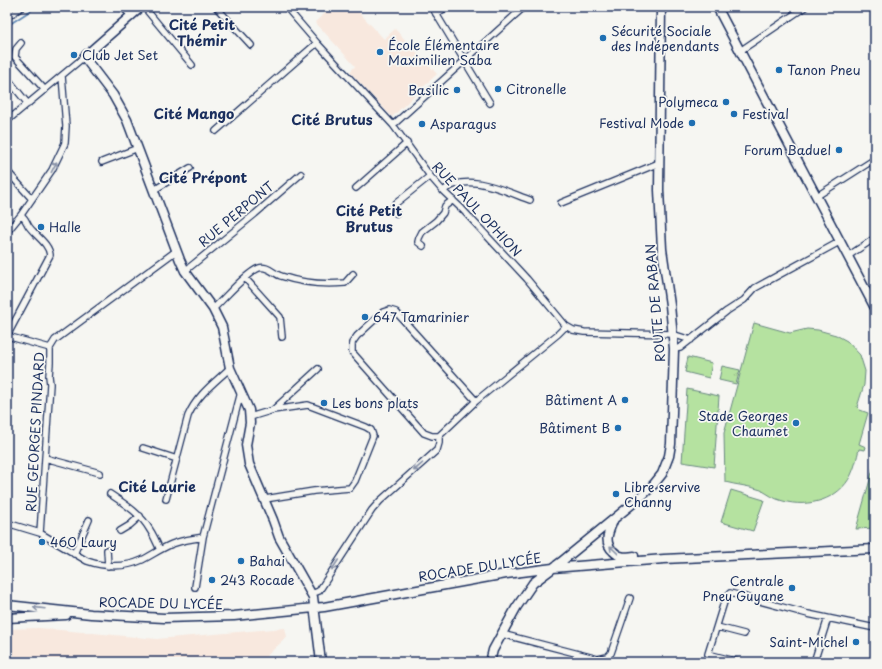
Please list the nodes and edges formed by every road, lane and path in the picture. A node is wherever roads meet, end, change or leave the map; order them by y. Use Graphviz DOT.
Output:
graph roads {
  1 [pos="22,7"];
  2 [pos="122,7"];
  3 [pos="141,7"];
  4 [pos="144,7"];
  5 [pos="216,7"];
  6 [pos="286,7"];
  7 [pos="432,7"];
  8 [pos="447,7"];
  9 [pos="524,7"];
  10 [pos="661,7"];
  11 [pos="717,7"];
  12 [pos="805,7"];
  13 [pos="436,14"];
  14 [pos="131,15"];
  15 [pos="7,17"];
  16 [pos="21,43"];
  17 [pos="317,43"];
  18 [pos="251,45"];
  19 [pos="740,51"];
  20 [pos="84,56"];
  21 [pos="464,60"];
  22 [pos="192,65"];
  23 [pos="62,76"];
  24 [pos="7,78"];
  25 [pos="45,90"];
  26 [pos="490,103"];
  27 [pos="28,104"];
  28 [pos="7,121"];
  29 [pos="393,125"];
  30 [pos="216,131"];
  31 [pos="407,142"];
  32 [pos="138,148"];
  33 [pos="875,160"];
  34 [pos="102,162"];
  35 [pos="659,163"];
  36 [pos="190,168"];
  37 [pos="7,171"];
  38 [pos="301,174"];
  39 [pos="430,176"];
  40 [pos="356,188"];
  41 [pos="154,190"];
  42 [pos="443,191"];
  43 [pos="817,196"];
  44 [pos="32,199"];
  45 [pos="452,200"];
  46 [pos="530,200"];
  47 [pos="561,203"];
  48 [pos="396,213"];
  49 [pos="21,215"];
  50 [pos="7,232"];
  51 [pos="875,238"];
  52 [pos="841,241"];
  53 [pos="422,246"];
  54 [pos="176,251"];
  55 [pos="848,256"];
  56 [pos="185,271"];
  57 [pos="353,274"];
  58 [pos="245,278"];
  59 [pos="873,298"];
  60 [pos="875,308"];
  61 [pos="213,310"];
  62 [pos="566,326"];
  63 [pos="672,334"];
  64 [pos="7,336"];
  65 [pos="282,337"];
  66 [pos="691,340"];
  67 [pos="50,348"];
  68 [pos="674,350"];
  69 [pos="230,368"];
  70 [pos="318,369"];
  71 [pos="241,392"];
  72 [pos="476,400"];
  73 [pos="273,410"];
  74 [pos="250,417"];
  75 [pos="439,436"];
  76 [pos="143,448"];
  77 [pos="45,458"];
  78 [pos="177,459"];
  79 [pos="100,474"];
  80 [pos="110,494"];
  81 [pos="166,498"];
  82 [pos="264,499"];
  83 [pos="140,516"];
  84 [pos="615,518"];
  85 [pos="89,520"];
  86 [pos="7,523"];
  87 [pos="120,531"];
  88 [pos="40,533"];
  89 [pos="203,537"];
  90 [pos="875,546"];
  91 [pos="875,549"];
  92 [pos="107,550"];
  93 [pos="160,550"];
  94 [pos="856,550"];
  95 [pos="74,554"];
  96 [pos="664,559"];
  97 [pos="108,566"];
  98 [pos="552,568"];
  99 [pos="520,572"];
  100 [pos="533,583"];
  101 [pos="195,587"];
  102 [pos="311,594"];
  103 [pos="630,598"];
  104 [pos="7,605"];
  105 [pos="314,608"];
  106 [pos="91,614"];
  107 [pos="7,618"];
  108 [pos="828,618"];
  109 [pos="717,627"];
  110 [pos="875,628"];
  111 [pos="502,634"];
  112 [pos="744,634"];
  113 [pos="321,662"];
  114 [pos="490,662"];
  115 [pos="739,662"];
  116 [pos="814,662"];
  1 -- 15 [label="street"];
  2 -- 14 [label="street"];
  3 -- 14 [label="street"];
  4 -- 22 [label="street"];
  5 -- 18 [label="street"];
  6 -- 17 [label="street, RUE PAUL OPHION"];
  7 -- 13 [label="street"];
  8 -- 13 [label="street"];
  9 -- 21 [label="street"];
  10 -- 35 [label="street, ROUTE DE RABAN"];
  11 -- 19 [label="street"];
  12 -- 19 [label="street"];
  13 -- 21 [label="street"];
  14 -- 20 [label="street"];
  16 -- 25 [label="street"];
  17 -- 29 [label="street, RUE PAUL OPHION"];
  17 -- 30 [label="street"];
  19 -- 43 [label="street"];
  20 -- 23 [label="street"];
  20 -- 32 [label="street"];
  21 -- 26 [label="street"];
  21 -- 29 [label="street"];
  23 -- 25 [label="street"];
  44 -- 23 [label="street, one-way"];
  24 -- 27 [label="street"];
  25 -- 27 [label="street"];
  27 -- 28 [label="street"];
  29 -- 31 [label="street, RUE PAUL OPHION"];
  31 -- 39 [label="street, RUE PAUL OPHION"];
  31 -- 40 [label="street"];
  32 -- 34 [label="street"];
  32 -- 41 [label="street"];
  33 -- 43 [label="street"];
  35 -- 47 [label="street"];
  35 -- 63 [label="street, ROUTE DE RABAN"];
  36 -- 41 [label="street"];
  37 -- 44 [label="street"];
  38 -- 56 [label="street, RUE PERPONT"];
  39 -- 42 [label="street, RUE PAUL OPHION"];
  39 -- 48 [label="street"];
  41 -- 54 [label="street"];
  42 -- 45 [label="street, RUE PAUL OPHION"];
  42 -- 46 [label="street"];
  43 -- 52 [label="street"];
  44 -- 49 [label="street"];
  45 -- 53 [label="street"];
  45 -- 62 [label="street, RUE PAUL OPHION"];
  49 -- 50 [label="street"];
  49 -- 64 [label="street"];
  51 -- 55 [label="street"];
  52 -- 55 [label="street"];
  52 -- 66 [label="street"];
  54 -- 56 [label="street"];
  54 -- 67 [label="street, RUE GEORGES PINDARD"];
  55 -- 59 [label="street"];
  56 -- 61 [label="street"];
  57 -- 58 [label="street"];
  58 -- 61 [label="street"];
  58 -- 65 [label="street"];
  59 -- 60 [label="street"];
  61 -- 69 [label="street"];
  62 -- 63 [label="street"];
  62 -- 72 [label="street"];
  63 -- 66 [label="street"];
  63 -- 68 [label="street, ROUTE DE RABAN"];
  64 -- 67 [label="street"];
  66 -- 68 [label="street"];
  67 -- 77 [label="street, RUE GEORGES PINDARD"];
  68 -- 84 [label="street, ROUTE DE RABAN"];
  69 -- 71 [label="street"];
  69 -- 78 [label="street"];
  70 -- 73 [label="street"];
  71 -- 74 [label="street"];
  71 -- 89 [label="street"];
  72 -- 75 [label="street"];
  72 -- 75 [label="street"];
  73 -- 74 [label="street"];
  73 -- 82 [label="street"];
  74 -- 82 [label="street"];
  75 -- 102 [label="street, one-way"];
  76 -- 78 [label="street"];
  77 -- 79 [label="street"];
  77 -- 88 [label="street, RUE GEORGES PINDARD"];
  78 -- 81 [label="street"];
  80 -- 83 [label="street"];
  82 -- 102 [label="street"];
  83 -- 87 [label="street"];
  83 -- 93 [label="street"];
  96 -- 84 [label="street, one-way"];
  84 -- 98 [label="street, ROUTE DE RABAN"];
  85 -- 95 [label="street"];
  86 -- 88 [label="street"];
  88 -- 95 [label="street"];
  89 -- 93 [label="street"];
  89 -- 101 [label="street"];
  90 -- 94 [label="street"];
  91 -- 94 [label="street, ROCADE DU LYCÉE"];
  92 -- 97 [label="street"];
  93 -- 97 [label="street"];
  94 -- 96 [label="street, ROCADE DU LYCÉE"];
  95 -- 97 [label="street"];
  96 -- 98 [label="street, ROCADE DU LYCÉE"];
  98 -- 99 [label="street, ROCADE DU LYCÉE"];
  98 -- 100 [label="street, ROUTE DE RABAN"];
  99 -- 100 [label="street"];
  99 -- 105 [label="street, ROCADE DU LYCÉE"];
  100 -- 111 [label="street, ROUTE DE RABAN"];
  102 -- 105 [label="street"];
  103 -- 111 [label="street"];
  106 -- 104 [label="street, ROCADE DU LYCÉE, one-way"];
  105 -- 106 [label="street, ROCADE DU LYCÉE"];
  105 -- 113 [label="street"];
  106 -- 107 [label="street, ROCADE DU LYCÉE"];
  108 -- 109 [label="street"];
  108 -- 110 [label="street"];
  108 -- 116 [label="street"];
  109 -- 112 [label="street"];
  109 -- 115 [label="street"];
  111 -- 114 [label="street, ROUTE DE RABAN"];
}
